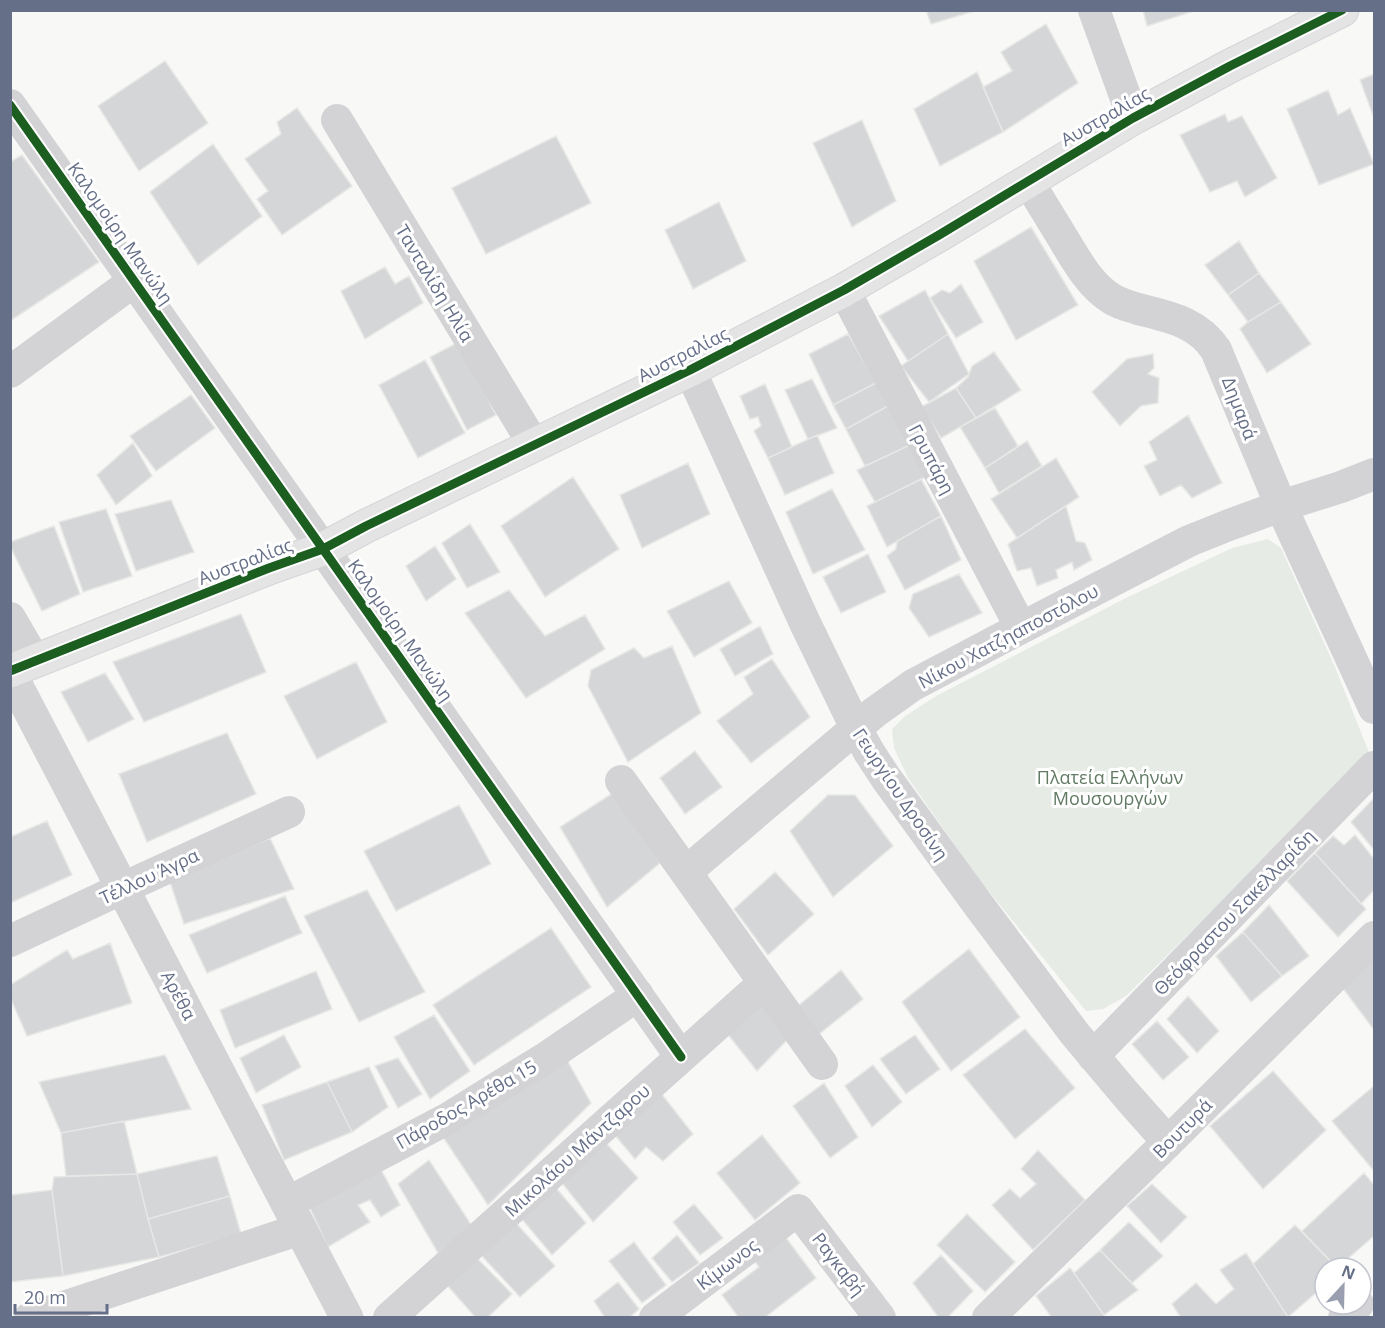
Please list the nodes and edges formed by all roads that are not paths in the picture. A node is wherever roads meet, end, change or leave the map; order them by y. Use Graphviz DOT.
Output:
graph roads {
  1 [pos="1094,10"];
  2 [pos="1342,10"];
  3 [pos="10,105"];
  4 [pos="1133,118"];
  5 [pos="337,120"];
  6 [pos="1028,181"];
  7 [pos="134,281"];
  8 [pos="844,290"];
  9 [pos="690,370"];
  10 [pos="10,372"];
  11 [pos="534,445"];
  12 [pos="1374,474"];
  13 [pos="1281,506"];
  14 [pos="323,549"];
  15 [pos="10,618"];
  16 [pos="1021,628"];
  17 [pos="19,668"];
  18 [pos="1374,708"];
  19 [pos="856,728"];
  20 [pos="1374,767"];
  21 [pos="621,781"];
  22 [pos="289,812"];
  23 [pos="686,872"];
  24 [pos="123,888"];
  25 [pos="1374,937"];
  26 [pos="10,941"];
  27 [pos="764,983"];
  28 [pos="638,995"];
  29 [pos="1093,1056"];
  30 [pos="681,1057"];
  31 [pos="822,1064"];
  32 [pos="1168,1142"];
  33 [pos="798,1210"];
  34 [pos="294,1216"];
  35 [pos="30,1317"];
  36 [pos="347,1317"];
  37 [pos="389,1317"];
  38 [pos="655,1317"];
  39 [pos="880,1317"];
  40 [pos="988,1317"];
  1 -- 4 [label="street"];
  2 -- 4 [label="main road, Αυστραλίας"];
  3 -- 7 [label="street, Καλομοίρη Μανώλη"];
  4 -- 6 [label="main road, Αυστραλίας"];
  5 -- 11 [label="street, Τανταλίδη Ηλία"];
  6 -- 8 [label="main road, Αυστραλίας"];
  6 -- 13 [label="street, Δημαρά"];
  7 -- 10 [label="street"];
  7 -- 14 [label="street, Καλομοίρη Μανώλη"];
  8 -- 9 [label="main road, Αυστραλίας"];
  8 -- 16 [label="street, Γρυπάρη"];
  9 -- 11 [label="main road, Αυστραλίας"];
  9 -- 19 [label="street, Γεωργίου Δροσίνη"];
  11 -- 14 [label="main road, Αυστραλίας"];
  12 -- 13 [label="street, Νίκου Χατζηαποστόλου"];
  13 -- 16 [label="street, Νίκου Χατζηαποστόλου"];
  13 -- 18 [label="street, Δημαρά"];
  14 -- 17 [label="main road, Αυστραλίας"];
  14 -- 28 [label="street, Καλομοίρη Μανώλη"];
  15 -- 17 [label="street, Αρέθα"];
  16 -- 19 [label="street, Νίκου Χατζηαποστόλου"];
  17 -- 24 [label="street, Αρέθα"];
  19 -- 23 [label="street, Νίκου Χατζηαποστόλου"];
  19 -- 29 [label="street, Γεωργίου Δροσίνη"];
  20 -- 29 [label="street, Θεόφραστου Σακελλαρίδη"];
  21 -- 23 [label="street"];
  22 -- 24 [label="street, Τέλλου Άγρα"];
  23 -- 27 [label="street"];
  24 -- 26 [label="street, Τέλλου Άγρα"];
  24 -- 34 [label="street, Αρέθα"];
  25 -- 32 [label="street, Βουτυρά"];
  27 -- 30 [label="street, Μικολάου Μάντζαρου"];
  27 -- 31 [label="street"];
  28 -- 30 [label="street, Καλομοίρη Μανώλη"];
  28 -- 34 [label="street, Πάροδος Αρέθα 15"];
  29 -- 32 [label="street, Γεωργίου Δροσίνη"];
  30 -- 37 [label="street, Μικολάου Μάντζαρου"];
  32 -- 40 [label="street, Βουτυρά"];
  33 -- 38 [label="street, Κίμωνος"];
  33 -- 39 [label="street, Ραγκαβή"];
  34 -- 35 [label="street, Πάροδος Αρέθα 15"];
  34 -- 36 [label="street, Αρέθα"];
}
